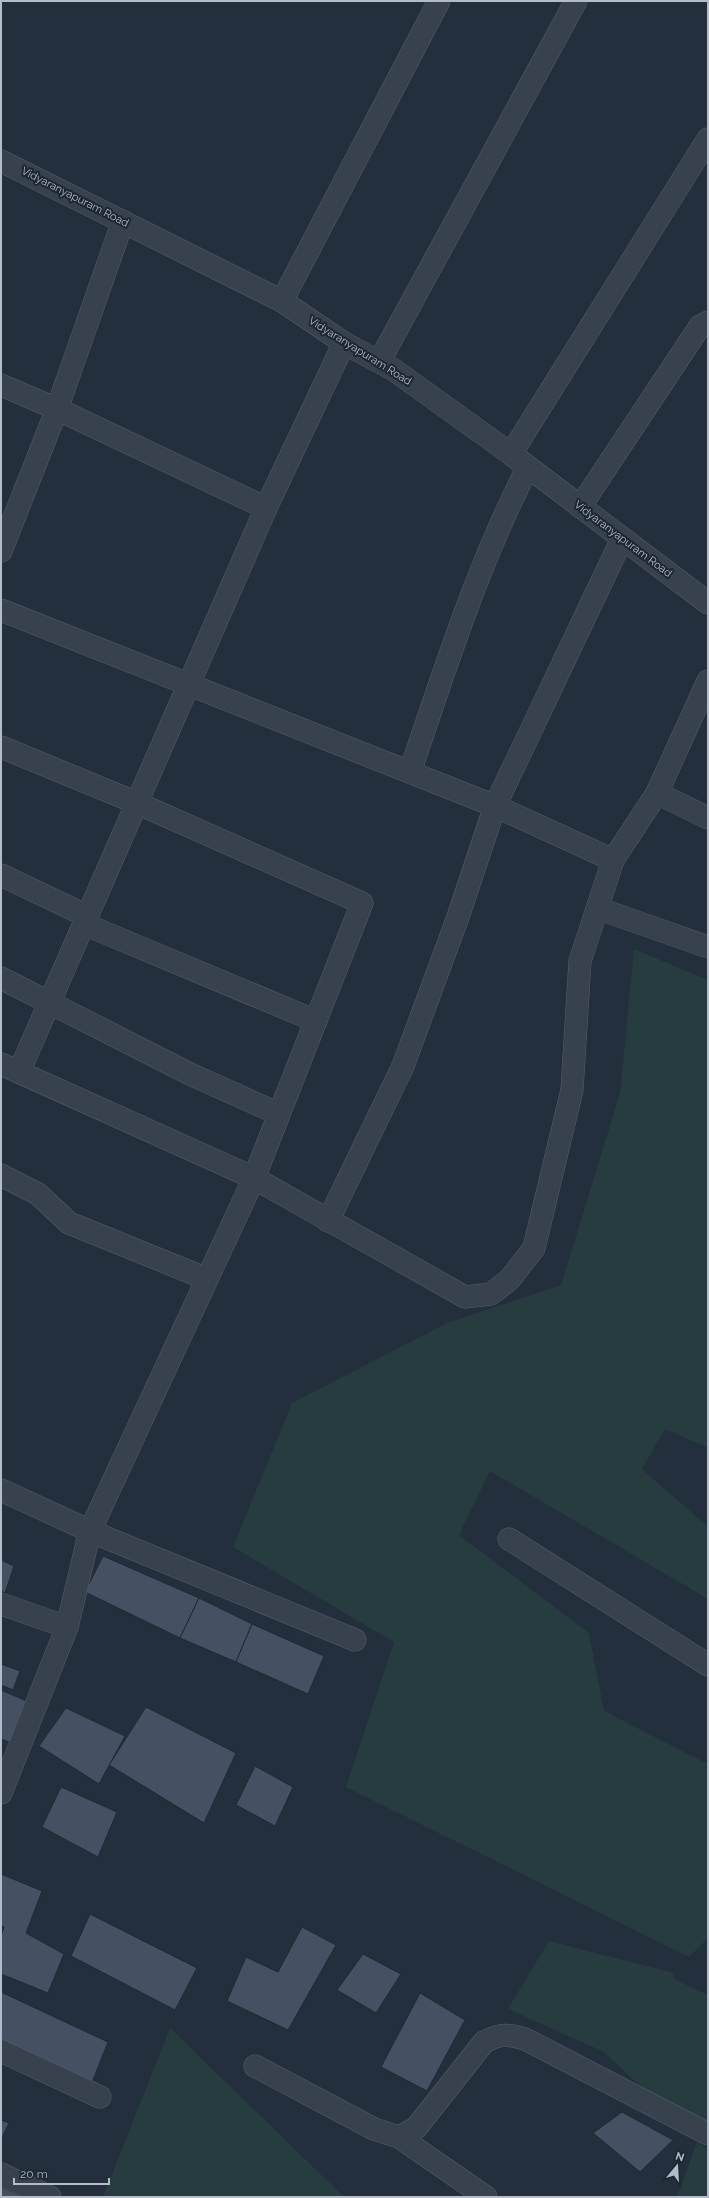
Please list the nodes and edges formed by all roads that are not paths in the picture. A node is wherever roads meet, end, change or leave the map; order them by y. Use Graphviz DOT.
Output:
graph roads {
  1 [pos="439,1"];
  2 [pos="576,1"];
  3 [pos="708,139"];
  4 [pos="1,161"];
  5 [pos="122,221"];
  6 [pos="282,301"];
  7 [pos="708,322"];
  8 [pos="344,343"];
  9 [pos="379,362"];
  10 [pos="1,385"];
  11 [pos="57,409"];
  12 [pos="519,461"];
  13 [pos="580,507"];
  14 [pos="266,508"];
  15 [pos="622,539"];
  16 [pos="1,551"];
  17 [pos="708,603"];
  18 [pos="1,610"];
  19 [pos="708,681"];
  20 [pos="190,684"];
  21 [pos="1,747"];
  22 [pos="410,772"];
  23 [pos="658,793"];
  24 [pos="137,803"];
  25 [pos="495,806"];
  26 [pos="708,818"];
  27 [pos="613,860"];
  28 [pos="1,875"];
  29 [pos="598,908"];
  30 [pos="85,920"];
  31 [pos="708,947"];
  32 [pos="1,978"];
  33 [pos="50,1002"];
  34 [pos="316,1021"];
  35 [pos="10,1068"];
  36 [pos="279,1114"];
  37 [pos="1,1175"];
  38 [pos="254,1178"];
  39 [pos="328,1221"];
  40 [pos="207,1279"];
  41 [pos="1,1490"];
  42 [pos="90,1531"];
  43 [pos="509,1539"];
  44 [pos="1,1604"];
  45 [pos="67,1627"];
  46 [pos="355,1640"];
  47 [pos="708,1665"];
  48 [pos="8,1754"];
  49 [pos="1,1793"];
  50 [pos="1,2050"];
  51 [pos="255,2066"];
  52 [pos="100,2098"];
  53 [pos="708,2134"];
  54 [pos="399,2137"];
  55 [pos="1,2174"];
  56 [pos="50,2197"];
  57 [pos="486,2197"];
  1 -- 6 [label="street"];
  2 -- 9 [label="street"];
  3 -- 12 [label="street"];
  4 -- 5 [label="street, Vidyaranyapuram Road"];
  5 -- 6 [label="street, Vidyaranyapuram Road"];
  5 -- 11 [label="street"];
  6 -- 8 [label="street, Vidyaranyapuram Road"];
  7 -- 13 [label="street"];
  8 -- 9 [label="street, Vidyaranyapuram Road"];
  8 -- 14 [label="street"];
  9 -- 12 [label="street, Vidyaranyapuram Road"];
  10 -- 11 [label="street"];
  11 -- 14 [label="street"];
  11 -- 16 [label="street"];
  12 -- 13 [label="street, Vidyaranyapuram Road"];
  12 -- 22 [label="street"];
  13 -- 15 [label="street, Vidyaranyapuram Road"];
  14 -- 20 [label="street"];
  15 -- 17 [label="street, Vidyaranyapuram Road"];
  15 -- 25 [label="street"];
  18 -- 20 [label="street"];
  19 -- 23 [label="street"];
  20 -- 22 [label="street"];
  20 -- 24 [label="street"];
  21 -- 24 [label="street"];
  22 -- 25 [label="street"];
  23 -- 26 [label="street"];
  23 -- 27 [label="street"];
  24 -- 30 [label="street"];
  24 -- 34 [label="street"];
  25 -- 27 [label="street"];
  25 -- 39 [label="street"];
  27 -- 29 [label="street"];
  28 -- 30 [label="street"];
  29 -- 31 [label="street"];
  29 -- 39 [label="street"];
  30 -- 33 [label="street"];
  30 -- 34 [label="street"];
  32 -- 33 [label="street"];
  33 -- 35 [label="street"];
  33 -- 36 [label="street"];
  34 -- 36 [label="street"];
  35 -- 38 [label="street"];
  36 -- 38 [label="street"];
  37 -- 40 [label="street"];
  38 -- 39 [label="street"];
  38 -- 40 [label="street"];
  40 -- 42 [label="street"];
  41 -- 42 [label="street"];
  42 -- 45 [label="street"];
  42 -- 46 [label="street"];
  43 -- 47 [label="street"];
  44 -- 45 [label="street"];
  45 -- 48 [label="street"];
  48 -- 49 [label="street"];
  50 -- 52 [label="street"];
  51 -- 54 [label="street"];
  53 -- 54 [label="street"];
  54 -- 57 [label="street"];
  55 -- 56 [label="street"];
}
